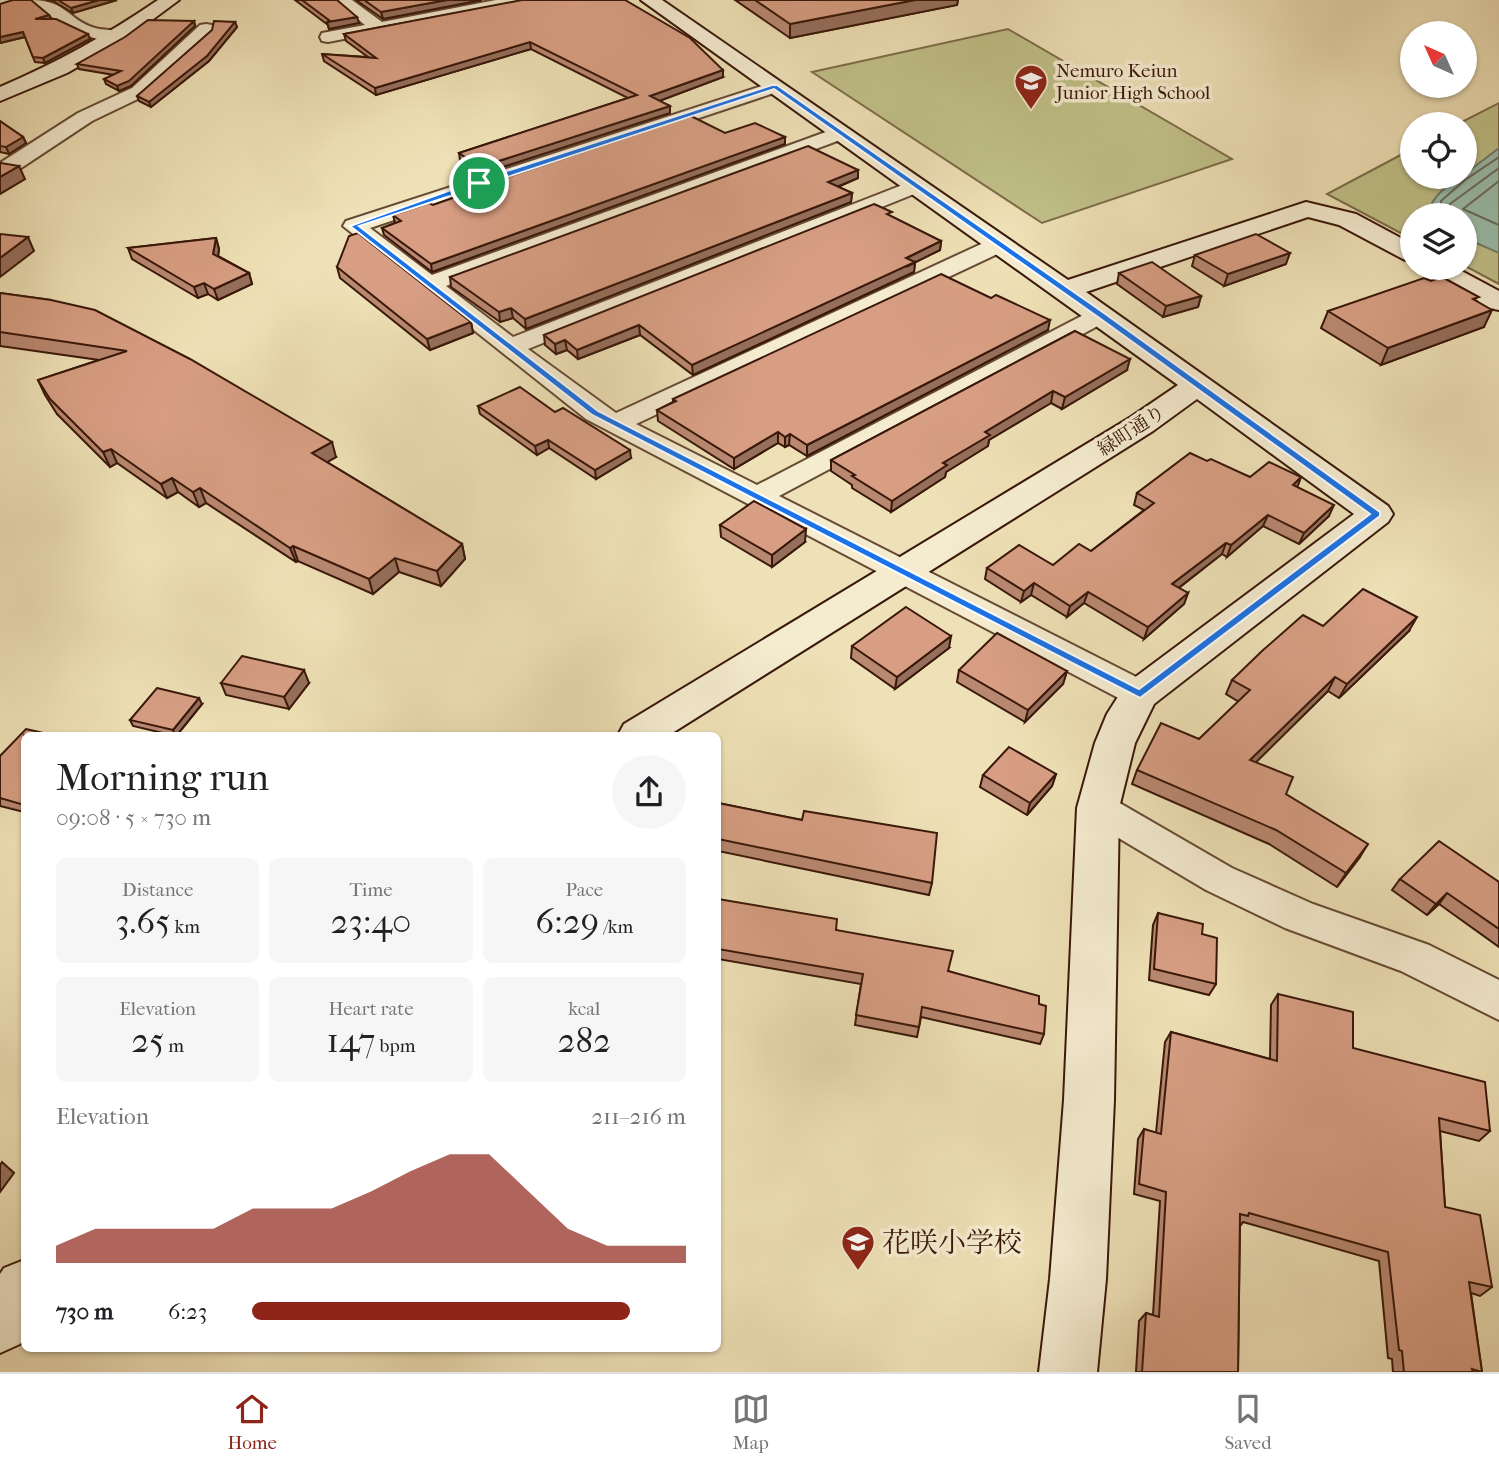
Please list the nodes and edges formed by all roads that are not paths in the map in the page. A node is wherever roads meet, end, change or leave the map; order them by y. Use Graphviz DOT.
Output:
graph roads {
  1 [pos="8,0"];
  2 [pos="39,0"];
  3 [pos="170,0"];
  4 [pos="342,0"];
  5 [pos="444,0"];
  6 [pos="521,0"];
  7 [pos="650,0"];
  8 [pos="0,2"];
  9 [pos="461,11"];
  10 [pos="379,27"];
  11 [pos="206,29"];
  12 [pos="118,36"];
  13 [pos="328,37"];
  14 [pos="774,87"];
  15 [pos="0,95"];
  16 [pos="841,133"];
  17 [pos="0,169"];
  18 [pos="917,186"];
  19 [pos="1000,244"];
  20 [pos="1400,247"];
  21 [pos="1459,280"];
  22 [pos="429,284"];
  23 [pos="1065,290"];
  24 [pos="1499,302"];
  25 [pos="1101,315"];
  26 [pos="510,347"];
  27 [pos="1196,386"];
  28 [pos="615,423"];
  29 [pos="755,497"];
  30 [pos="901,572"];
  31 [pos="1140,694"];
  32 [pos="643,732"];
  33 [pos="1098,808"];
  34 [pos="1499,1001"];
  35 [pos="21,1292"];
  36 [pos="0,1324"];
  37 [pos="1068,1372"];
  1 -- 8 [label="street"];
  2 -- 12 [label="street"];
  3 -- 12 [label="street"];
  4 -- 10 [label="street"];
  5 -- 9 [label="street"];
  6 -- 9 [label="street"];
  7 -- 14 [label="street"];
  9 -- 10 [label="street"];
  10 -- 13 [label="street"];
  11 -- 17 [label="street"];
  12 -- 15 [label="street"];
  14 -- 16 [label="street"];
  14 -- 22 [label="street"];
  16 -- 18 [label="street"];
  16 -- 22 [label="street"];
  18 -- 19 [label="street"];
  18 -- 26 [label="street"];
  19 -- 23 [label="street"];
  19 -- 28 [label="street"];
  20 -- 23 [label="street"];
  21 -- 24 [label="street"];
  22 -- 26 [label="street"];
  23 -- 25 [label="street"];
  25 -- 27 [label="street"];
  25 -- 29 [label="street"];
  26 -- 28 [label="street"];
  27 -- 30 [label="street, 緑町通り"];
  27 -- 31 [label="street"];
  28 -- 29 [label="street"];
  29 -- 30 [label="street"];
  30 -- 31 [label="street"];
  30 -- 32 [label="street, 緑町通り"];
  31 -- 33 [label="street"];
  33 -- 34 [label="street"];
  33 -- 37 [label="street"];
  35 -- 36 [label="street"];
}
